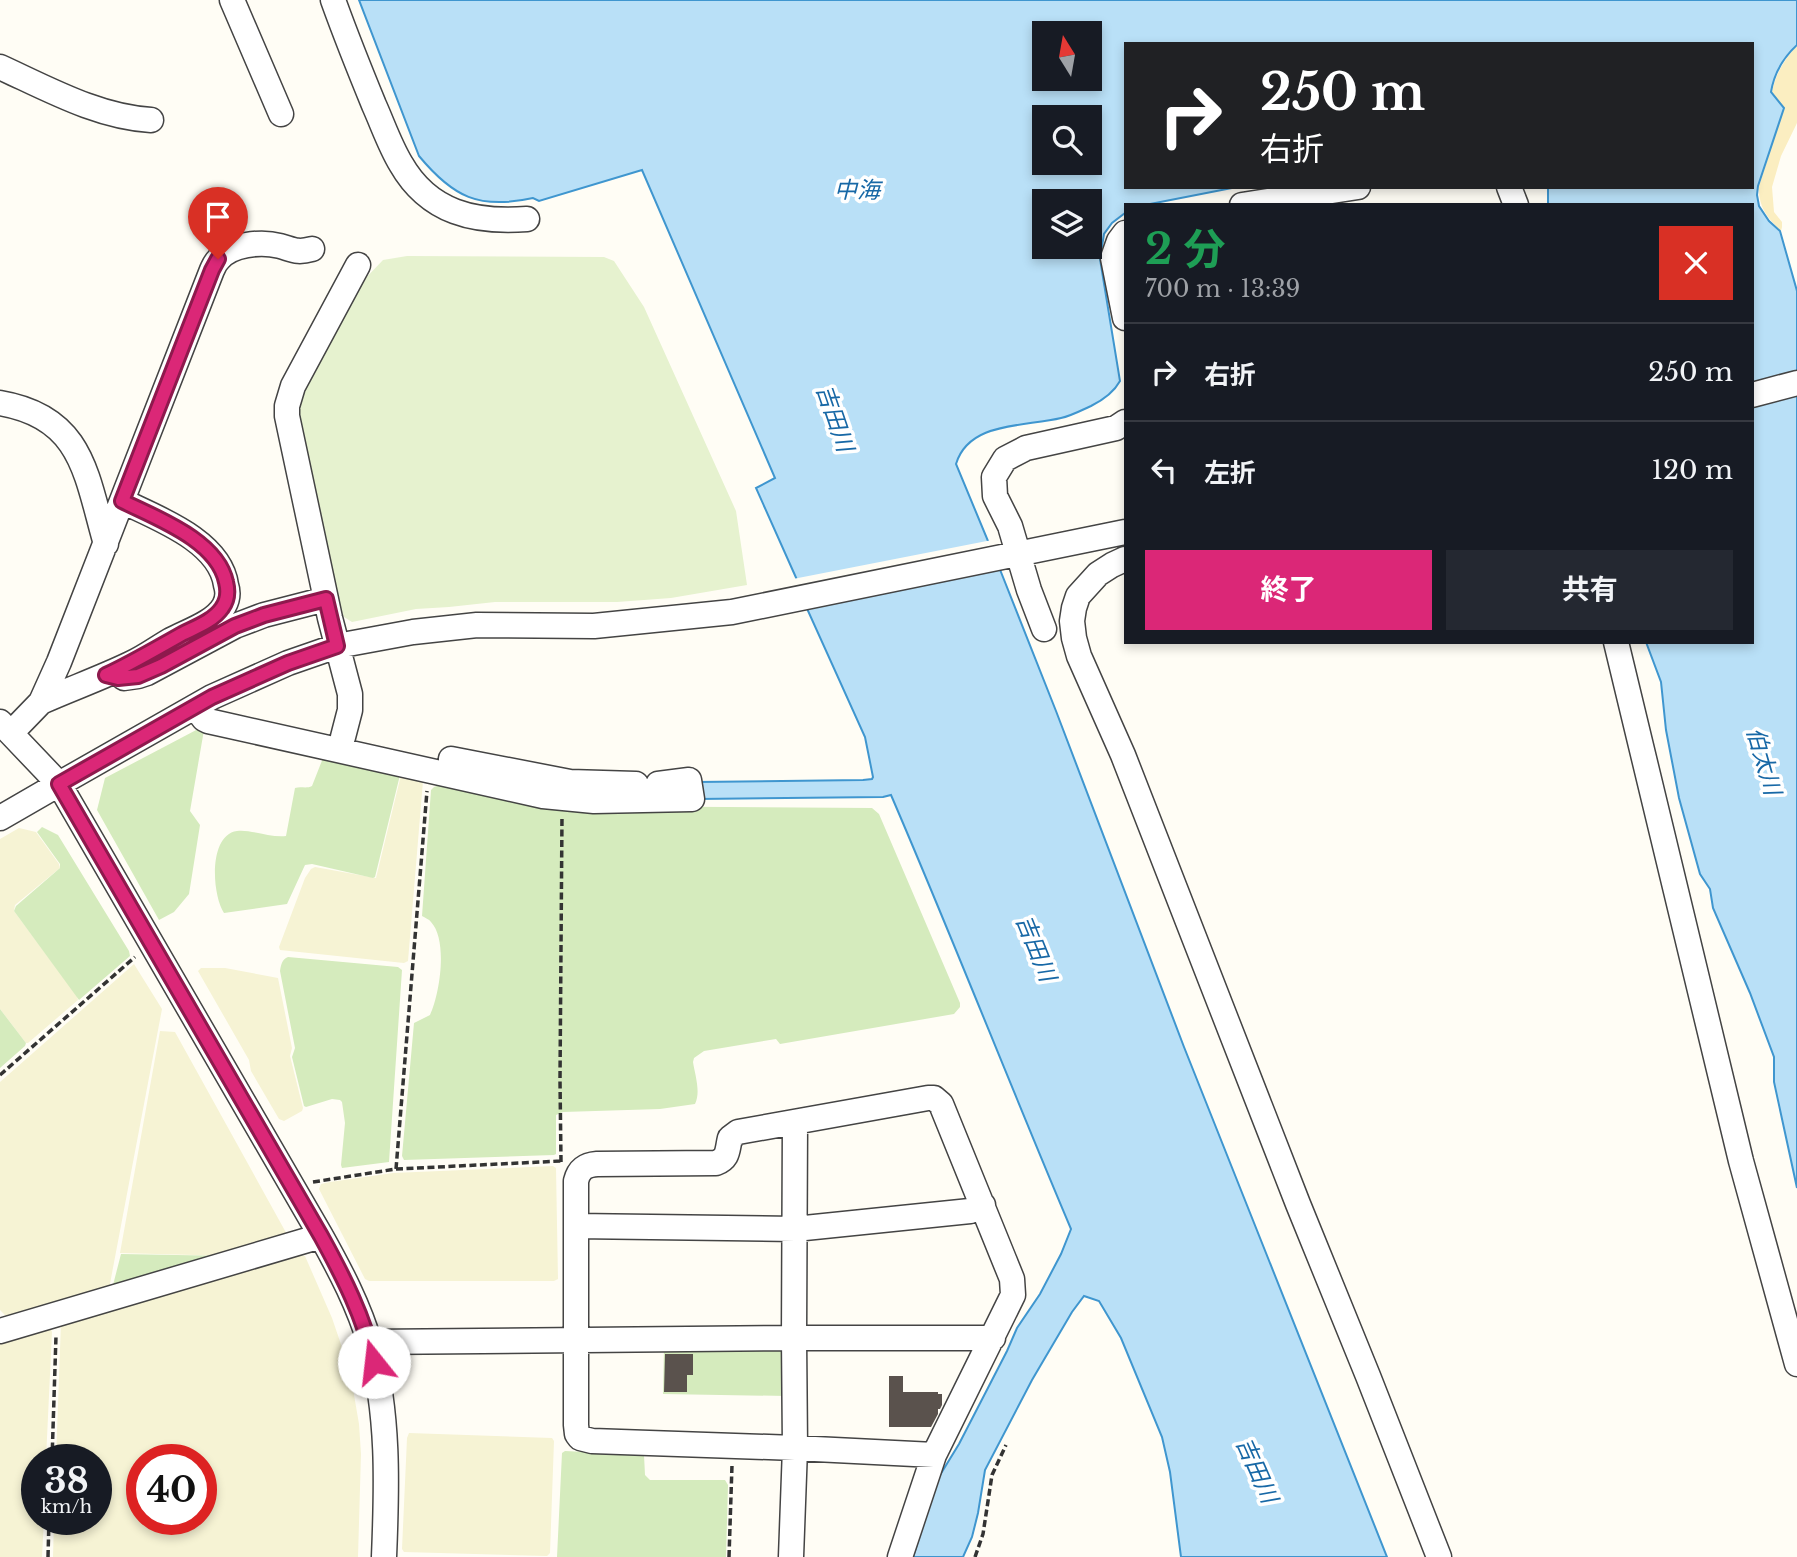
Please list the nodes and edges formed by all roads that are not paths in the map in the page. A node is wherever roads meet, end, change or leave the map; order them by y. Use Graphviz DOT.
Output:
graph roads {
  1 [pos="232,0"];
  2 [pos="333,0"];
  3 [pos="0,67"];
  4 [pos="281,114"];
  5 [pos="151,120"];
  6 [pos="1345,189"];
  7 [pos="1255,203"];
  8 [pos="527,219"];
  9 [pos="1124,234"];
  10 [pos="312,249"];
  11 [pos="358,265"];
  12 [pos="1124,313"];
  13 [pos="1797,383"];
  14 [pos="1754,394"];
  15 [pos="0,403"];
  16 [pos="1124,423"];
  17 [pos="122,501"];
  18 [pos="1124,533"];
  19 [pos="106,544"];
  20 [pos="1010,555"];
  21 [pos="1124,559"];
  22 [pos="326,599"];
  23 [pos="1044,629"];
  24 [pos="1616,644"];
  25 [pos="337,646"];
  26 [pos="106,675"];
  27 [pos="41,702"];
  28 [pos="195,707"];
  29 [pos="246,713"];
  30 [pos="5,728"];
  31 [pos="343,737"];
  32 [pos="430,763"];
  33 [pos="59,784"];
  34 [pos="690,788"];
  35 [pos="658,791"];
  36 [pos="0,818"];
  37 [pos="795,1122"];
  38 [pos="983,1205"];
  39 [pos="576,1226"];
  40 [pos="795,1229"];
  41 [pos="321,1236"];
  42 [pos="0,1331"];
  43 [pos="793,1338"];
  44 [pos="993,1338"];
  45 [pos="576,1340"];
  46 [pos="369,1342"];
  47 [pos="1797,1364"];
  48 [pos="795,1448"];
  49 [pos="934,1455"];
  50 [pos="384,1557"];
  51 [pos="791,1557"];
  52 [pos="900,1557"];
  53 [pos="1439,1557"];
  1 -- 4 [label="street"];
  2 -- 8 [label="street"];
  3 -- 5 [label="street"];
  6 -- 7 [label="street"];
  9 -- 12 [label="street"];
  10 -- 17 [label="street"];
  11 -- 22 [label="street"];
  13 -- 14 [label="street"];
  15 -- 19 [label="street"];
  16 -- 20 [label="street"];
  17 -- 19 [label="street"];
  17 -- 26 [label="street"];
  18 -- 20 [label="street"];
  19 -- 27 [label="street"];
  20 -- 23 [label="street"];
  20 -- 25 [label="street"];
  21 -- 53 [label="street"];
  22 -- 25 [label="street"];
  22 -- 26 [label="street"];
  24 -- 47 [label="street"];
  25 -- 28 [label="street"];
  25 -- 31 [label="street"];
  26 -- 27 [label="street"];
  27 -- 30 [label="street"];
  28 -- 32 [label="street"];
  28 -- 33 [label="street"];
  29 -- 31 [label="street"];
  30 -- 33 [label="street"];
  31 -- 32 [label="street"];
  32 -- 35 [label="street"];
  32 -- 35 [label="street"];
  33 -- 36 [label="street"];
  33 -- 41 [label="street"];
  34 -- 35 [label="street"];
  37 -- 38 [label="street"];
  37 -- 39 [label="street"];
  37 -- 40 [label="street"];
  38 -- 40 [label="street"];
  38 -- 44 [label="street"];
  39 -- 40 [label="street"];
  39 -- 45 [label="street"];
  40 -- 43 [label="street"];
  41 -- 42 [label="street"];
  41 -- 46 [label="street"];
  43 -- 44 [label="street"];
  43 -- 45 [label="street"];
  43 -- 48 [label="street"];
  44 -- 49 [label="street"];
  45 -- 46 [label="street"];
  45 -- 48 [label="street"];
  46 -- 50 [label="street"];
  48 -- 49 [label="street"];
  48 -- 51 [label="street"];
  49 -- 52 [label="street"];
}
